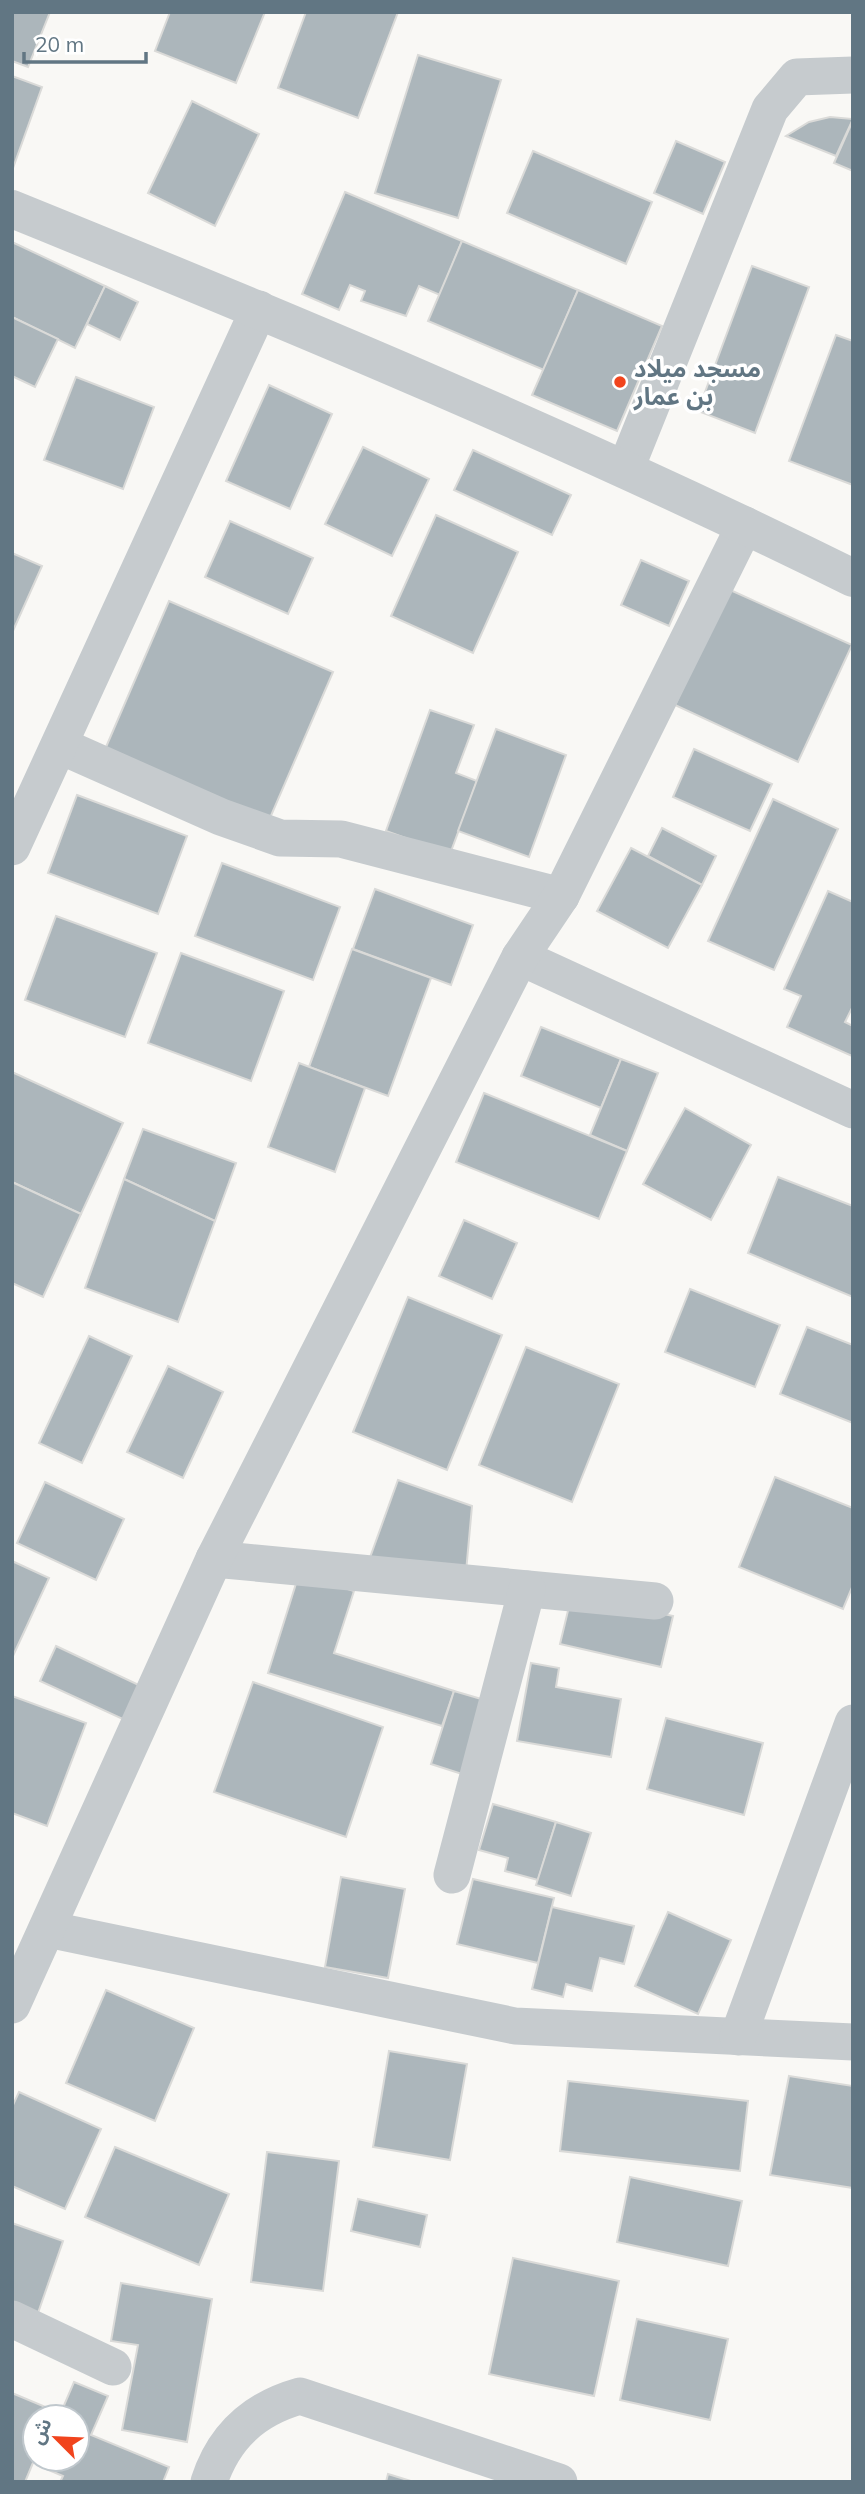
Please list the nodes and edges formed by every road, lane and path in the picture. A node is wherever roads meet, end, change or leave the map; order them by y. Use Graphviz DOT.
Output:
graph roads {
  1 [pos="853,75"];
  2 [pos="12,209"];
  3 [pos="259,309"];
  4 [pos="626,468"];
  5 [pos="746,525"];
  6 [pos="853,578"];
  7 [pos="61,746"];
  8 [pos="12,847"];
  9 [pos="561,896"];
  10 [pos="520,957"];
  11 [pos="853,1110"];
  12 [pos="214,1559"];
  13 [pos="527,1589"];
  14 [pos="655,1601"];
  15 [pos="853,1723"];
  16 [pos="452,1875"];
  17 [pos="47,1929"];
  18 [pos="12,2005"];
  19 [pos="738,2037"];
  20 [pos="853,2042"];
  21 [pos="12,2319"];
  22 [pos="113,2367"];
  23 [pos="209,2482"];
  24 [pos="559,2482"];
  1 -- 4 [label="street"];
  2 -- 3 [label="street"];
  3 -- 4 [label="street"];
  3 -- 7 [label="street"];
  4 -- 5 [label="street"];
  5 -- 6 [label="street"];
  5 -- 9 [label="street"];
  7 -- 8 [label="street"];
  7 -- 9 [label="street"];
  9 -- 10 [label="street"];
  10 -- 11 [label="street"];
  10 -- 12 [label="street"];
  12 -- 13 [label="street"];
  12 -- 17 [label="street"];
  13 -- 14 [label="street"];
  13 -- 16 [label="street"];
  15 -- 19 [label="street"];
  17 -- 18 [label="street"];
  17 -- 19 [label="street"];
  19 -- 20 [label="street"];
  21 -- 22 [label="street"];
  23 -- 24 [label="street"];
}
